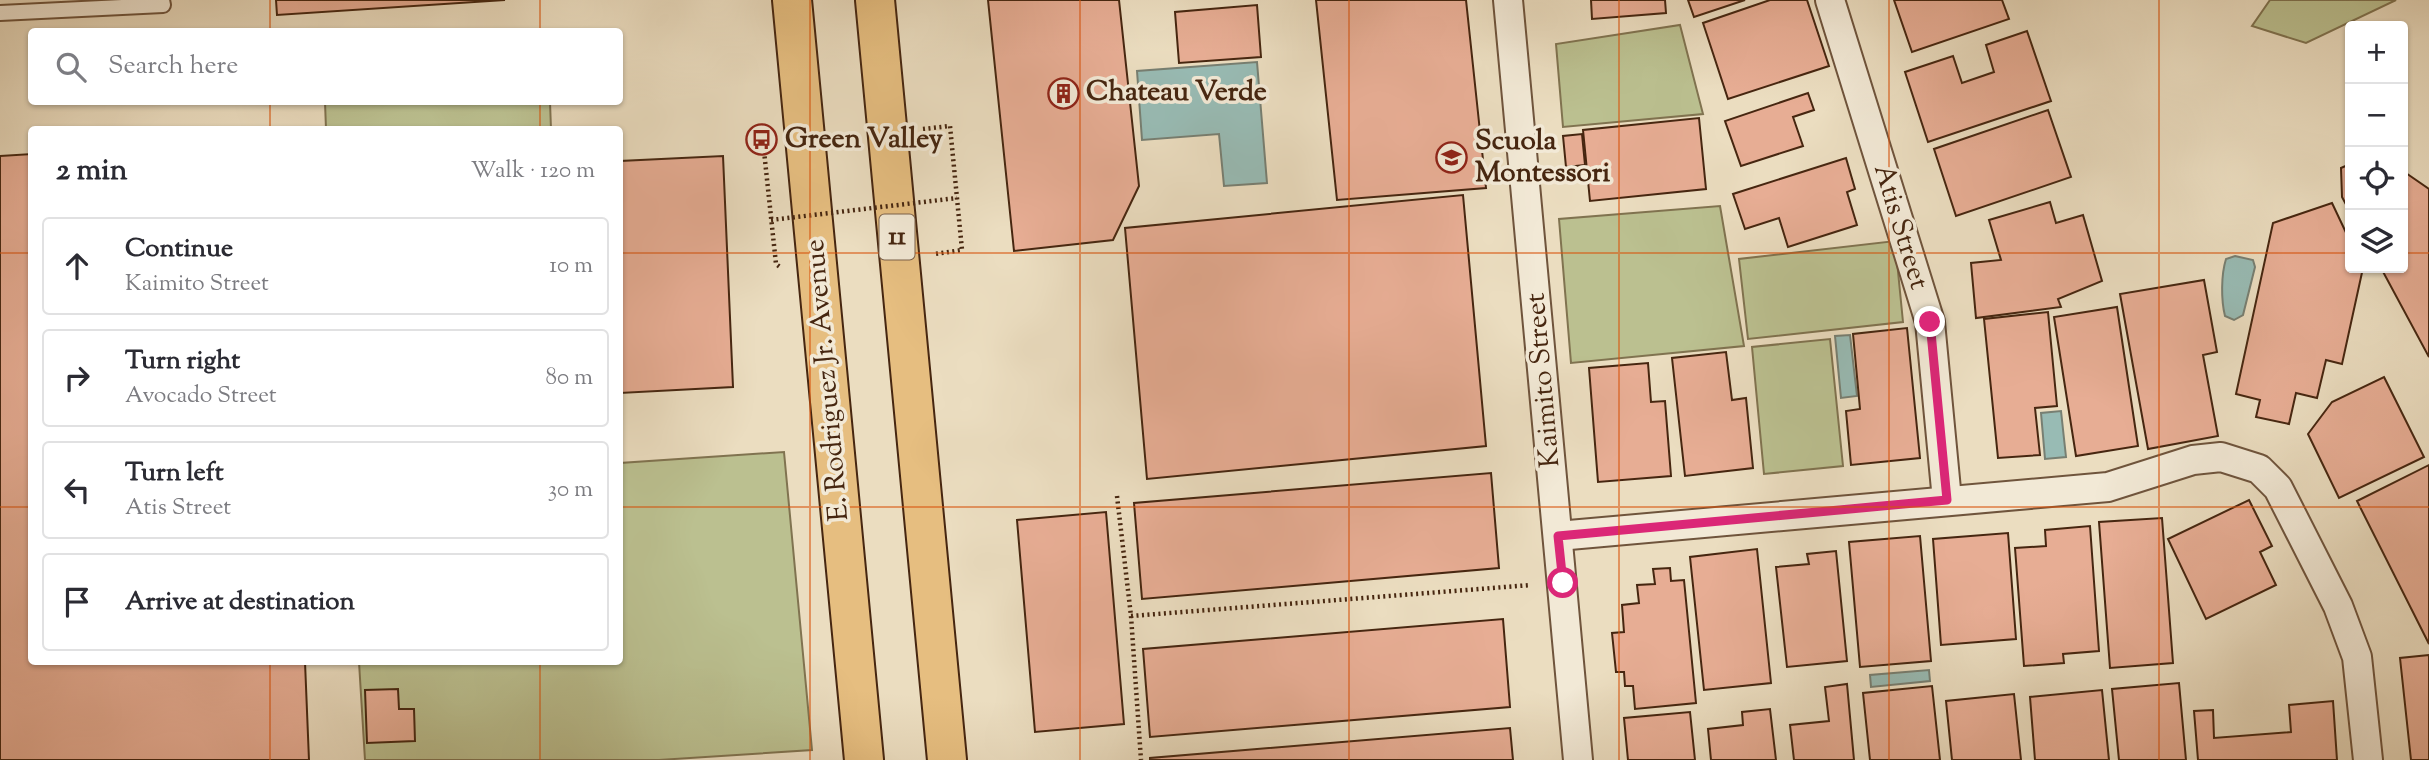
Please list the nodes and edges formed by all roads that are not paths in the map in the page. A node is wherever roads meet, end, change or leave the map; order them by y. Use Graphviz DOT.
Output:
graph roads {
  1 [pos="162,0"];
  2 [pos="792,0"];
  3 [pos="875,0"];
  4 [pos="1508,0"];
  5 [pos="1830,0"];
  6 [pos="0,13"];
  7 [pos="1947,500"];
  8 [pos="1558,536"];
  9 [pos="864,760"];
  10 [pos="947,760"];
  11 [pos="1578,760"];
  12 [pos="2368,760"];
  1 -- 6 [label="lane"];
  2 -- 9 [label="main road, E. Rodriguez Jr. Avenue"];
  3 -- 10 [label="main road, 11"];
  4 -- 8 [label="street, Kaimito Street"];
  5 -- 7 [label="street, Atis Street"];
  7 -- 8 [label="street"];
  7 -- 12 [label="street"];
  8 -- 11 [label="street, Kaimito Street"];
}
